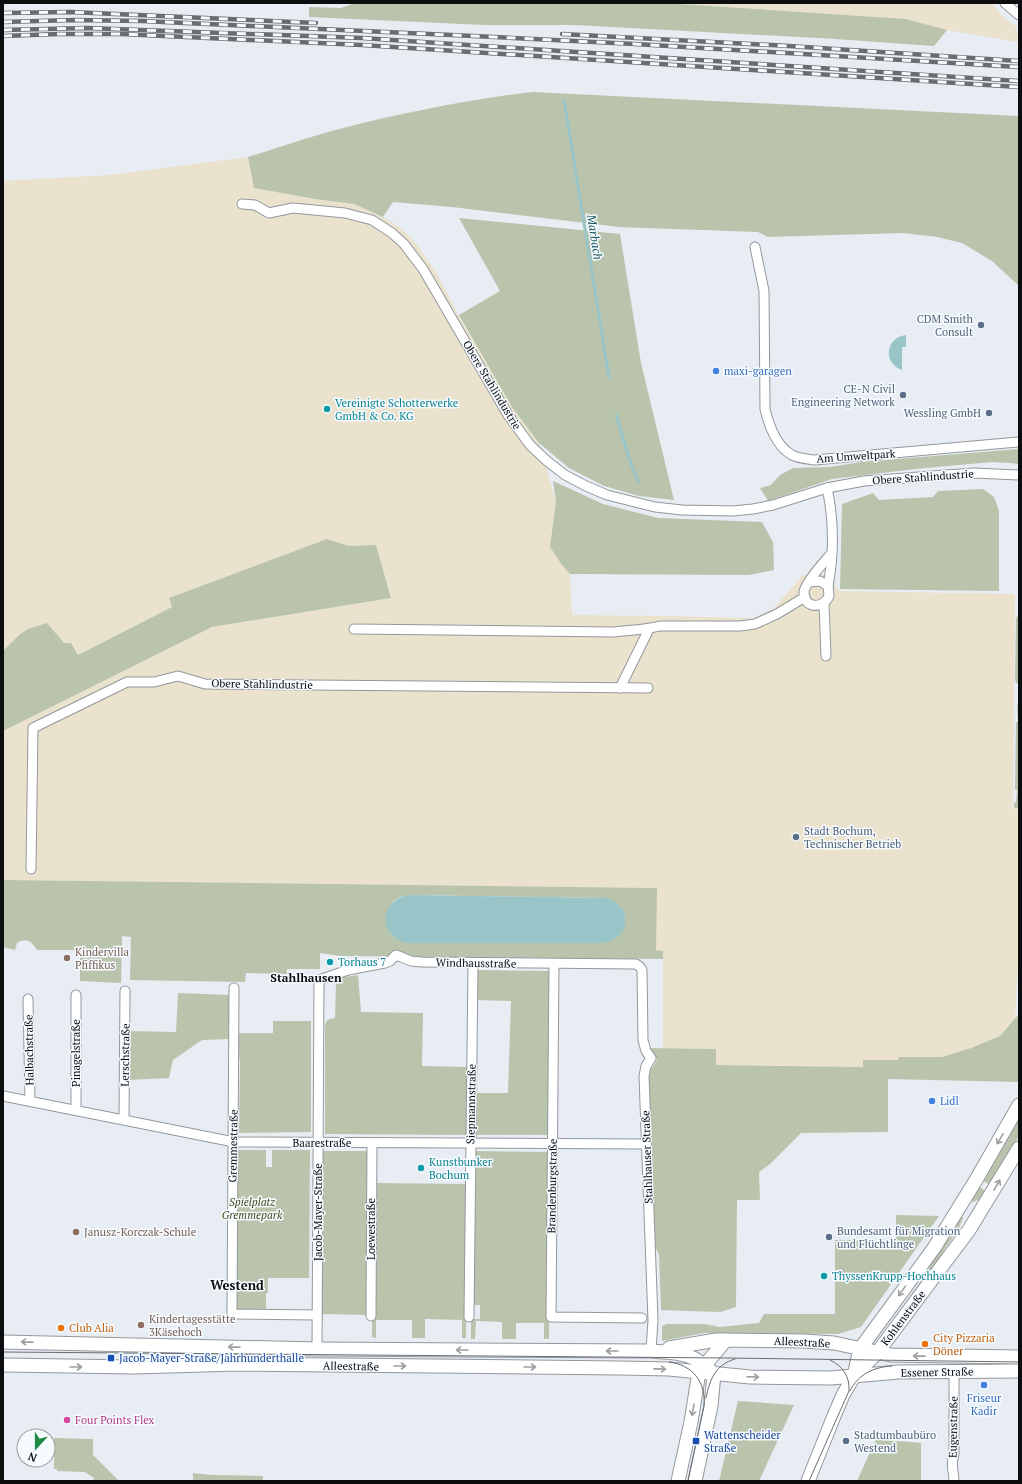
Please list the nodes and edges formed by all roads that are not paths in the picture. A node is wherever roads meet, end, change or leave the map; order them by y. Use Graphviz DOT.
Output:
graph roads {
  1 [pos="1006,3"];
  2 [pos="1019,15"];
  3 [pos="242,204"];
  4 [pos="755,247"];
  5 [pos="1019,442"];
  6 [pos="1019,475"];
  7 [pos="827,488"];
  8 [pos="831,554"];
  9 [pos="810,582"];
  10 [pos="828,586"];
  11 [pos="805,598"];
  12 [pos="824,604"];
  13 [pos="354,629"];
  14 [pos="649,629"];
  15 [pos="826,656"];
  16 [pos="620,688"];
  17 [pos="648,688"];
  18 [pos="31,869"];
  19 [pos="473,963"];
  20 [pos="554,964"];
  21 [pos="640,967"];
  22 [pos="319,980"];
  23 [pos="234,988"];
  24 [pos="126,991"];
  25 [pos="76,996"];
  26 [pos="28,999"];
  27 [pos="3,1096"];
  28 [pos="30,1101"];
  29 [pos="1019,1104"];
  30 [pos="76,1110"];
  31 [pos="124,1120"];
  32 [pos="234,1142"];
  33 [pos="318,1143"];
  34 [pos="372,1143"];
  35 [pos="470,1143"];
  36 [pos="552,1143"];
  37 [pos="646,1144"];
  38 [pos="1019,1148"];
  39 [pos="959,1209"];
  40 [pos="976,1218"];
  41 [pos="317,1315"];
  42 [pos="371,1316"];
  43 [pos="469,1316"];
  44 [pos="642,1318"];
  45 [pos="726,1340"];
  46 [pos="3,1342"];
  47 [pos="317,1349"];
  48 [pos="860,1349"];
  49 [pos="652,1351"];
  50 [pos="877,1353"];
  51 [pos="1019,1357"];
  52 [pos="3,1365"];
  53 [pos="706,1370"];
  54 [pos="1019,1371"];
  55 [pos="954,1372"];
  56 [pos="854,1376"];
  57 [pos="678,1481"];
  58 [pos="695,1481"];
  59 [pos="808,1481"];
  60 [pos="954,1481"];
  1 -- 2 [label="street"];
  3 -- 7 [label="street, Obere Stahlindustrie"];
  4 -- 5 [label="street, Am Umweltpark"];
  6 -- 7 [label="street, Obere Stahlindustrie"];
  7 -- 8 [label="street"];
  8 -- 9 [label="street"];
  8 -- 10 [label="street"];
  9 -- 10 [label="street"];
  9 -- 11 [label="street"];
  10 -- 12 [label="street"];
  11 -- 12 [label="street"];
  11 -- 14 [label="street"];
  12 -- 15 [label="street"];
  13 -- 14 [label="street"];
  14 -- 16 [label="street"];
  16 -- 17 [label="street, Obere Stahlindustrie"];
  16 -- 18 [label="street, Obere Stahlindustrie"];
  19 -- 20 [label="street, Windhausstraße"];
  19 -- 22 [label="street, Windhausstraße"];
  19 -- 35 [label="street, Siepmannstraße"];
  20 -- 21 [label="street, Windhausstraße"];
  20 -- 36 [label="street, Brandenburgstraße"];
  21 -- 37 [label="street, Stahlhauser Straße"];
  22 -- 33 [label="street, Jacob-Mayer-Straße"];
  23 -- 32 [label="street, Gremmestraße"];
  24 -- 31 [label="street, Lerschstraße"];
  25 -- 30 [label="street, Pinagelstraße"];
  26 -- 28 [label="street, Halbachstraße"];
  27 -- 28 [label="street, Baarestraße"];
  28 -- 30 [label="street, Baarestraße"];
  29 -- 39 [label="main road, Kohlenstraße, one-way"];
  30 -- 31 [label="street, Baarestraße"];
  31 -- 32 [label="street, Baarestraße"];
  32 -- 33 [label="street, Baarestraße"];
  32 -- 41 [label="street, Gremmestraße"];
  33 -- 34 [label="street, Baarestraße"];
  33 -- 41 [label="street, Jacob-Mayer-Straße"];
  34 -- 35 [label="street, Baarestraße"];
  34 -- 42 [label="street, Loewestraße"];
  35 -- 36 [label="street, Baarestraße"];
  35 -- 43 [label="street, Siepmannstraße"];
  36 -- 37 [label="street, Baarestraße"];
  36 -- 44 [label="street, Brandenburgstraße"];
  37 -- 49 [label="street, Stahlhauser Straße"];
  40 -- 38 [label="main road, Kohlenstraße, one-way"];
  39 -- 40 [label="main road"];
  39 -- 48 [label="main road, Kohlenstraße, one-way"];
  40 -- 50 [label="main road, Kohlenstraße"];
  41 -- 47 [label="street, Jacob-Mayer-Straße"];
  45 -- 48 [label="main road, Alleestraße"];
  45 -- 49 [label="main road, Alleestraße"];
  45 -- 53 [label="main road"];
  47 -- 46 [label="main road, Alleestraße, one-way"];
  49 -- 47 [label="main road, Alleestraße, one-way"];
  48 -- 50 [label="main road, Alleestraße"];
  48 -- 56 [label="main road, Kohlenstraße"];
  49 -- 53 [label="main road, Alleestraße"];
  51 -- 50 [label="main road, Essener Straße, one-way"];
  50 -- 56 [label="main road, Kohlenstraße"];
  52 -- 53 [label="main road, Alleestraße, one-way"];
  53 -- 56 [label="main road, Alleestraße, one-way"];
  53 -- 57 [label="main road, one-way"];
  53 -- 58 [label="main road"];
  54 -- 55 [label="main road, Essener Straße"];
  55 -- 56 [label="main road, Essener Straße"];
  55 -- 60 [label="street, Eugenstraße"];
  56 -- 59 [label="main road, Kohlenstraße"];
}
